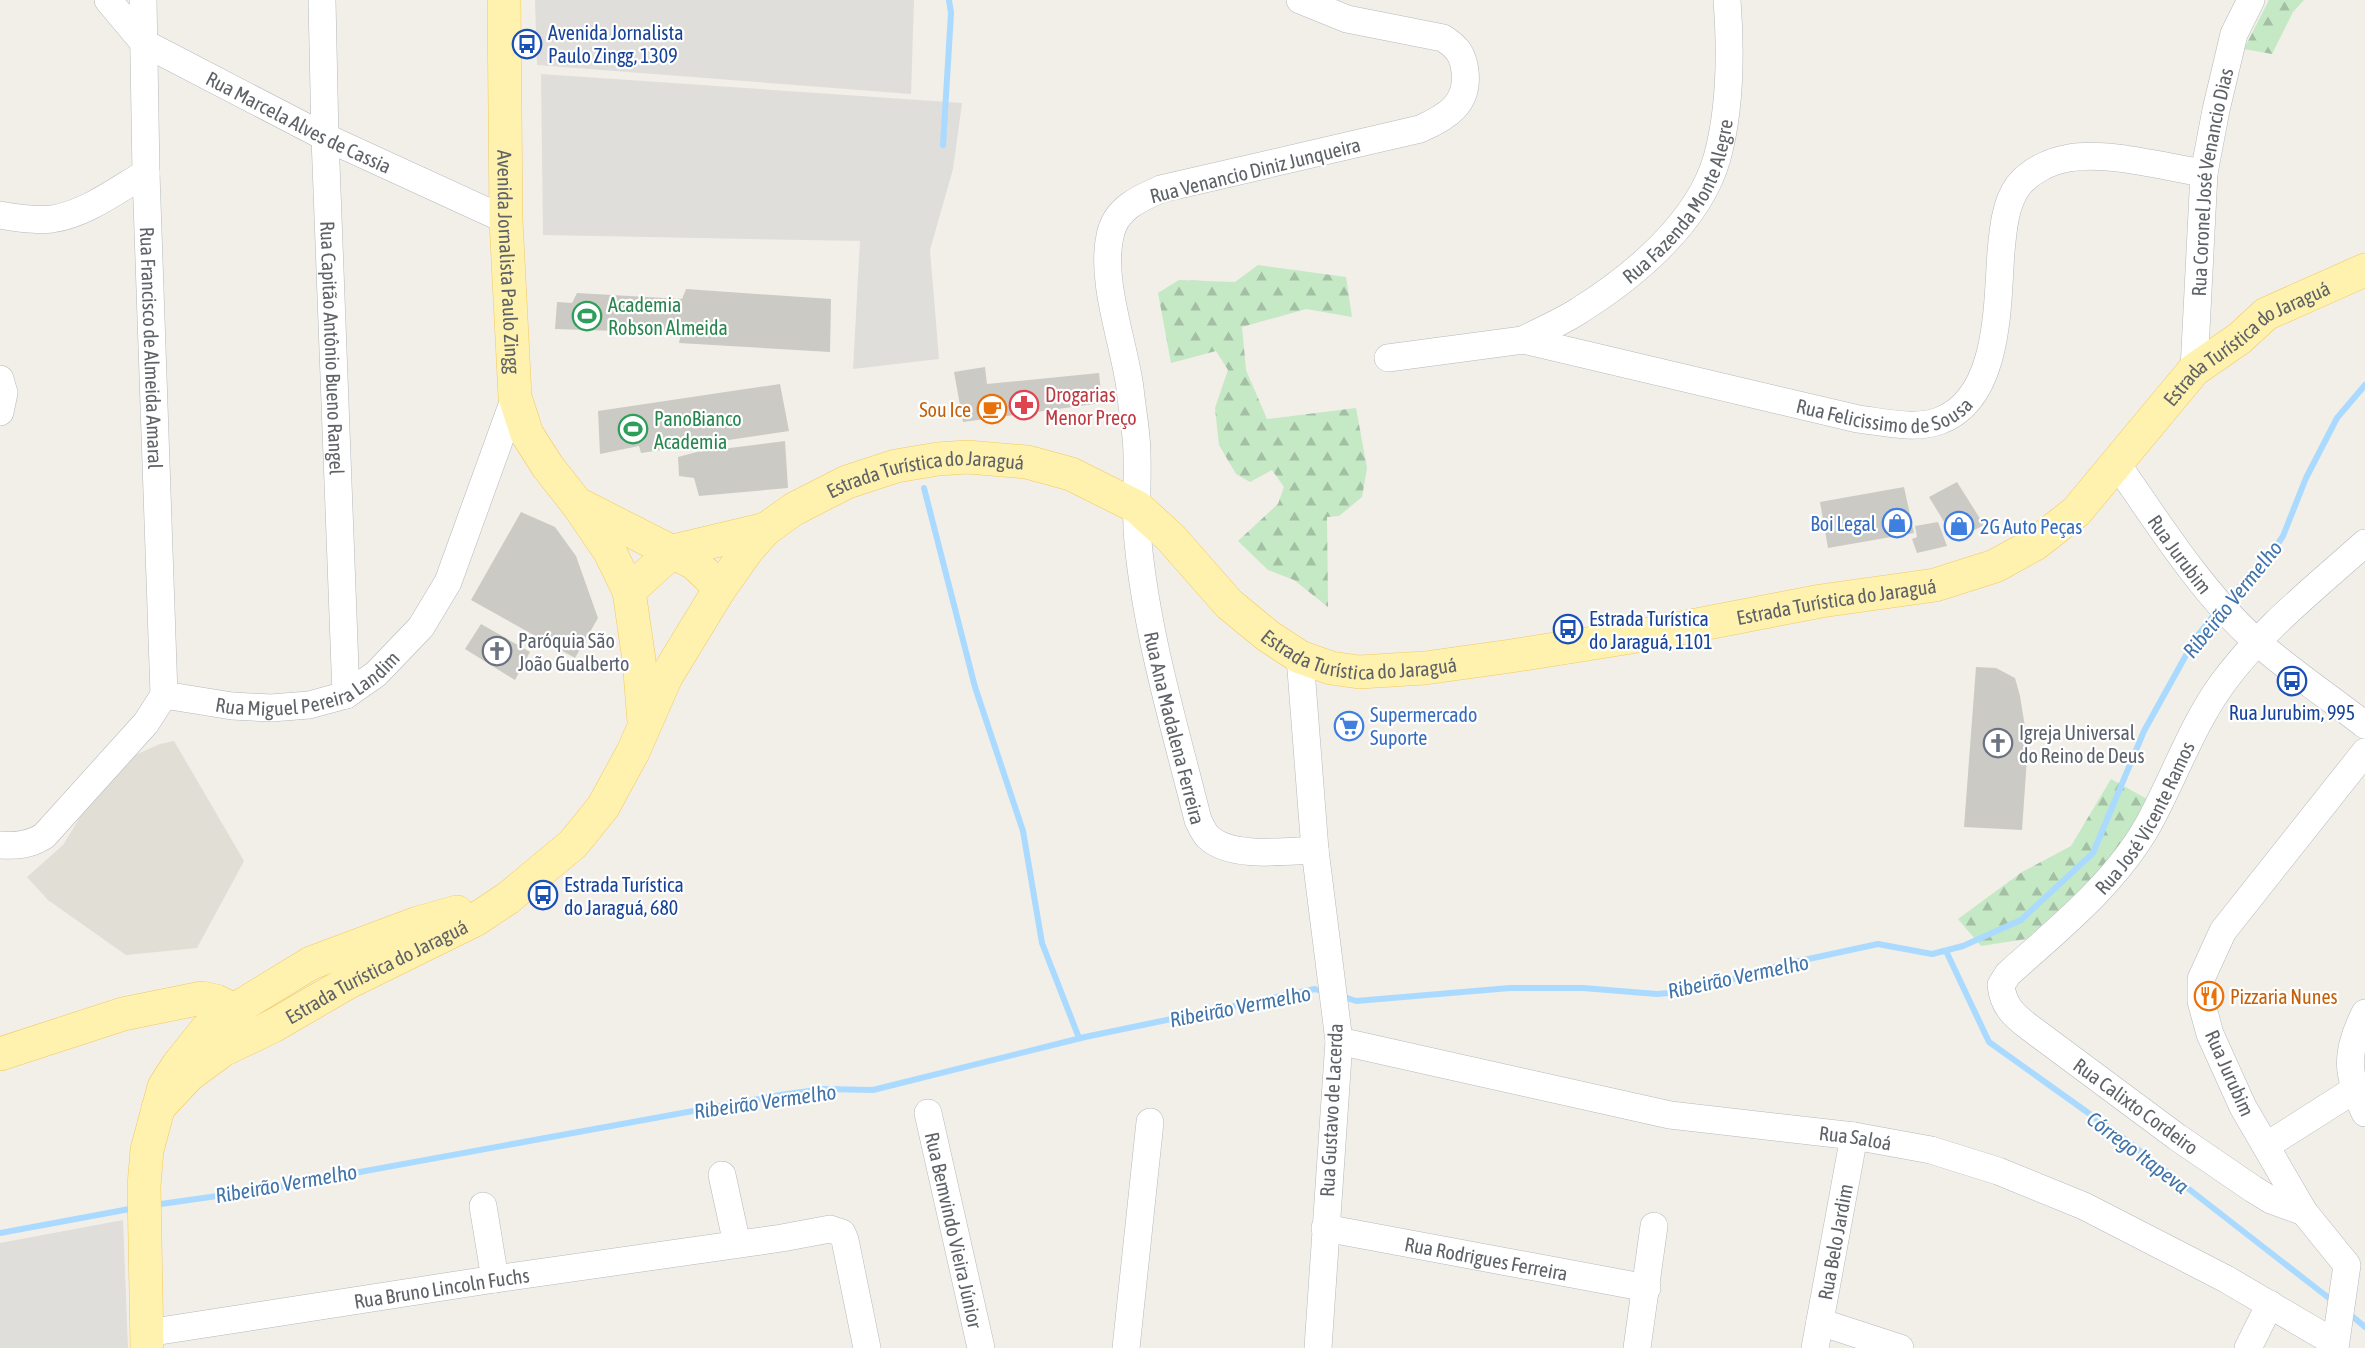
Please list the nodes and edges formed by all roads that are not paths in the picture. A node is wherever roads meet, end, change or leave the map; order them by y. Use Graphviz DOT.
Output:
graph roads {
  1 [pos="108,0"];
  2 [pos="142,0"];
  3 [pos="322,0"];
  4 [pos="504,0"];
  5 [pos="1300,0"];
  6 [pos="1727,0"];
  7 [pos="2251,0"];
  8 [pos="144,44"];
  9 [pos="325,137"];
  10 [pos="146,173"];
  11 [pos="2204,173"];
  12 [pos="0,215"];
  13 [pos="506,220"];
  14 [pos="2365,270"];
  15 [pos="1523,340"];
  16 [pos="1388,358"];
  17 [pos="2194,370"];
  18 [pos="0,379"];
  19 [pos="515,397"];
  20 [pos="0,411"];
  21 [pos="2117,464"];
  22 [pos="578,505"];
  23 [pos="1137,507"];
  24 [pos="766,529"];
  25 [pos="2365,543"];
  26 [pos="673,552"];
  27 [pos="719,590"];
  28 [pos="629,591"];
  29 [pos="2256,641"];
  30 [pos="1300,657"];
  31 [pos="639,660"];
  32 [pos="666,677"];
  33 [pos="164,695"];
  34 [pos="346,695"];
  35 [pos="2365,725"];
  36 [pos="644,727"];
  37 [pos="2365,752"];
  38 [pos="0,845"];
  39 [pos="1315,850"];
  40 [pos="508,898"];
  41 [pos="311,963"];
  42 [pos="2008,974"];
  43 [pos="202,998"];
  44 [pos="2365,1013"];
  45 [pos="123,1014"];
  46 [pos="1339,1034"];
  47 [pos="224,1035"];
  48 [pos="3,1052"];
  49 [pos="2360,1102"];
  50 [pos="928,1113"];
  51 [pos="1150,1122"];
  52 [pos="1854,1136"];
  53 [pos="2266,1146"];
  54 [pos="722,1175"];
  55 [pos="483,1206"];
  56 [pos="2304,1212"];
  57 [pos="1654,1226"];
  58 [pos="1324,1228"];
  59 [pos="737,1244"];
  60 [pos="2356,1270"];
  61 [pos="495,1279"];
  62 [pos="1647,1288"];
  63 [pos="2270,1304"];
  64 [pos="1817,1335"];
  65 [pos="147,1341"];
  66 [pos="2335,1346"];
  67 [pos="867,1348"];
  68 [pos="981,1348"];
  69 [pos="1126,1348"];
  70 [pos="1318,1348"];
  71 [pos="1637,1348"];
  72 [pos="1900,1348"];
  73 [pos="2248,1348"];
  1 -- 8 [label="street, Rua Marcela Alves de Cassia"];
  2 -- 8 [label="street, Rua Francisco de Almeida Amaral"];
  3 -- 9 [label="street, Rua Capitão Antônio Bueno Rangel"];
  4 -- 13 [label="main road, Avenida Jornalista Paulo Zingg"];
  5 -- 23 [label="street, Rua Venancio Diniz Junqueira"];
  6 -- 15 [label="street, Rua Fazenda Monte Alegre"];
  7 -- 11 [label="street, Rua Coronel José Venancio Dias"];
  8 -- 9 [label="street, Rua Marcela Alves de Cassia"];
  8 -- 10 [label="street, Rua Francisco de Almeida Amaral"];
  9 -- 13 [label="street, Rua Marcela Alves de Cassia"];
  9 -- 34 [label="street, Rua Capitão Antônio Bueno Rangel"];
  10 -- 12 [label="street"];
  10 -- 33 [label="street, Rua Francisco de Almeida Amaral"];
  11 -- 15 [label="street, Rua Felicissimo de Sousa"];
  11 -- 17 [label="street, Rua Coronel José Venancio Dias"];
  13 -- 19 [label="main road, Avenida Jornalista Paulo Zingg"];
  14 -- 17 [label="main road, Estrada Turística do Jaraguá"];
  15 -- 16 [label="street, Rua Felicissimo de Sousa"];
  17 -- 21 [label="main road, Estrada Turística do Jaraguá"];
  18 -- 20 [label="street"];
  19 -- 22 [label="main road, Avenida Jornalista Paulo Zingg"];
  19 -- 34 [label="street, Rua Miguel Pereira Landim"];
  21 -- 29 [label="street, Rua Jurubim"];
  21 -- 30 [label="main road, Estrada Turística do Jaraguá"];
  22 -- 26 [label="main road, Avenida Jornalista Paulo Zingg"];
  22 -- 28 [label="main road, Avenida Jornalista Paulo Zingg"];
  23 -- 24 [label="main road, Estrada Turística do Jaraguá"];
  23 -- 30 [label="main road, Estrada Turística do Jaraguá"];
  23 -- 39 [label="street, Rua Ana Madalena Ferreira"];
  24 -- 26 [label="main road"];
  24 -- 27 [label="main road, Estrada Turística do Jaraguá"];
  25 -- 29 [label="street, Rua José Vicente Ramos"];
  26 -- 27 [label="main road, Avenida Jornalista Paulo Zingg"];
  26 -- 28 [label="main road"];
  27 -- 32 [label="main road, Estrada Turística do Jaraguá"];
  28 -- 31 [label="main road, Avenida Jornalista Paulo Zingg"];
  29 -- 35 [label="street, Rua Jurubim"];
  29 -- 42 [label="street, Rua José Vicente Ramos"];
  30 -- 39 [label="street, Rua Gustavo de Lacerda"];
  31 -- 32 [label="main road"];
  31 -- 36 [label="main road, Avenida Jornalista Paulo Zingg"];
  32 -- 36 [label="main road, Estrada Turística do Jaraguá"];
  33 -- 34 [label="street, Rua Miguel Pereira Landim"];
  33 -- 38 [label="street"];
  36 -- 40 [label="main road, Estrada Turística do Jaraguá"];
  37 -- 53 [label="street, Rua Jurubim"];
  39 -- 46 [label="street, Rua Gustavo de Lacerda"];
  40 -- 41 [label="main road, Estrada Turística do Jaraguá"];
  40 -- 47 [label="main road, Estrada Turística do Jaraguá"];
  41 -- 43 [label="main road"];
  41 -- 47 [label="main road, Estrada Turística do Jaraguá"];
  42 -- 56 [label="street, Rua Calixto Cordeiro"];
  43 -- 45 [label="main road"];
  43 -- 47 [label="main road"];
  44 -- 49 [label="street"];
  45 -- 47 [label="main road"];
  45 -- 48 [label="main road"];
  46 -- 52 [label="street, Rua Saloá"];
  46 -- 58 [label="street, Rua Gustavo de Lacerda"];
  47 -- 65 [label="main road"];
  49 -- 53 [label="street"];
  50 -- 68 [label="street, Rua Bemvindo Vieira Júnior"];
  51 -- 69 [label="street"];
  52 -- 63 [label="street, Rua Saloá"];
  52 -- 64 [label="street, Rua Belo Jardim"];
  53 -- 56 [label="street, Rua Jurubim"];
  54 -- 59 [label="street"];
  55 -- 61 [label="street"];
  56 -- 60 [label="street, Rua Jurubim"];
  57 -- 62 [label="street"];
  58 -- 62 [label="street, Rua Rodrigues Ferreira"];
  58 -- 70 [label="street, Rua Gustavo de Lacerda"];
  59 -- 61 [label="street, Rua Bruno Lincoln Fuchs"];
  59 -- 67 [label="street, Rua Bruno Lincoln Fuchs"];
  60 -- 66 [label="street, Rua Jurubim"];
  61 -- 65 [label="street, Rua Bruno Lincoln Fuchs"];
  62 -- 71 [label="street"];
  63 -- 66 [label="street, Rua Saloá"];
  63 -- 73 [label="street"];
  64 -- 72 [label="street"];
}
